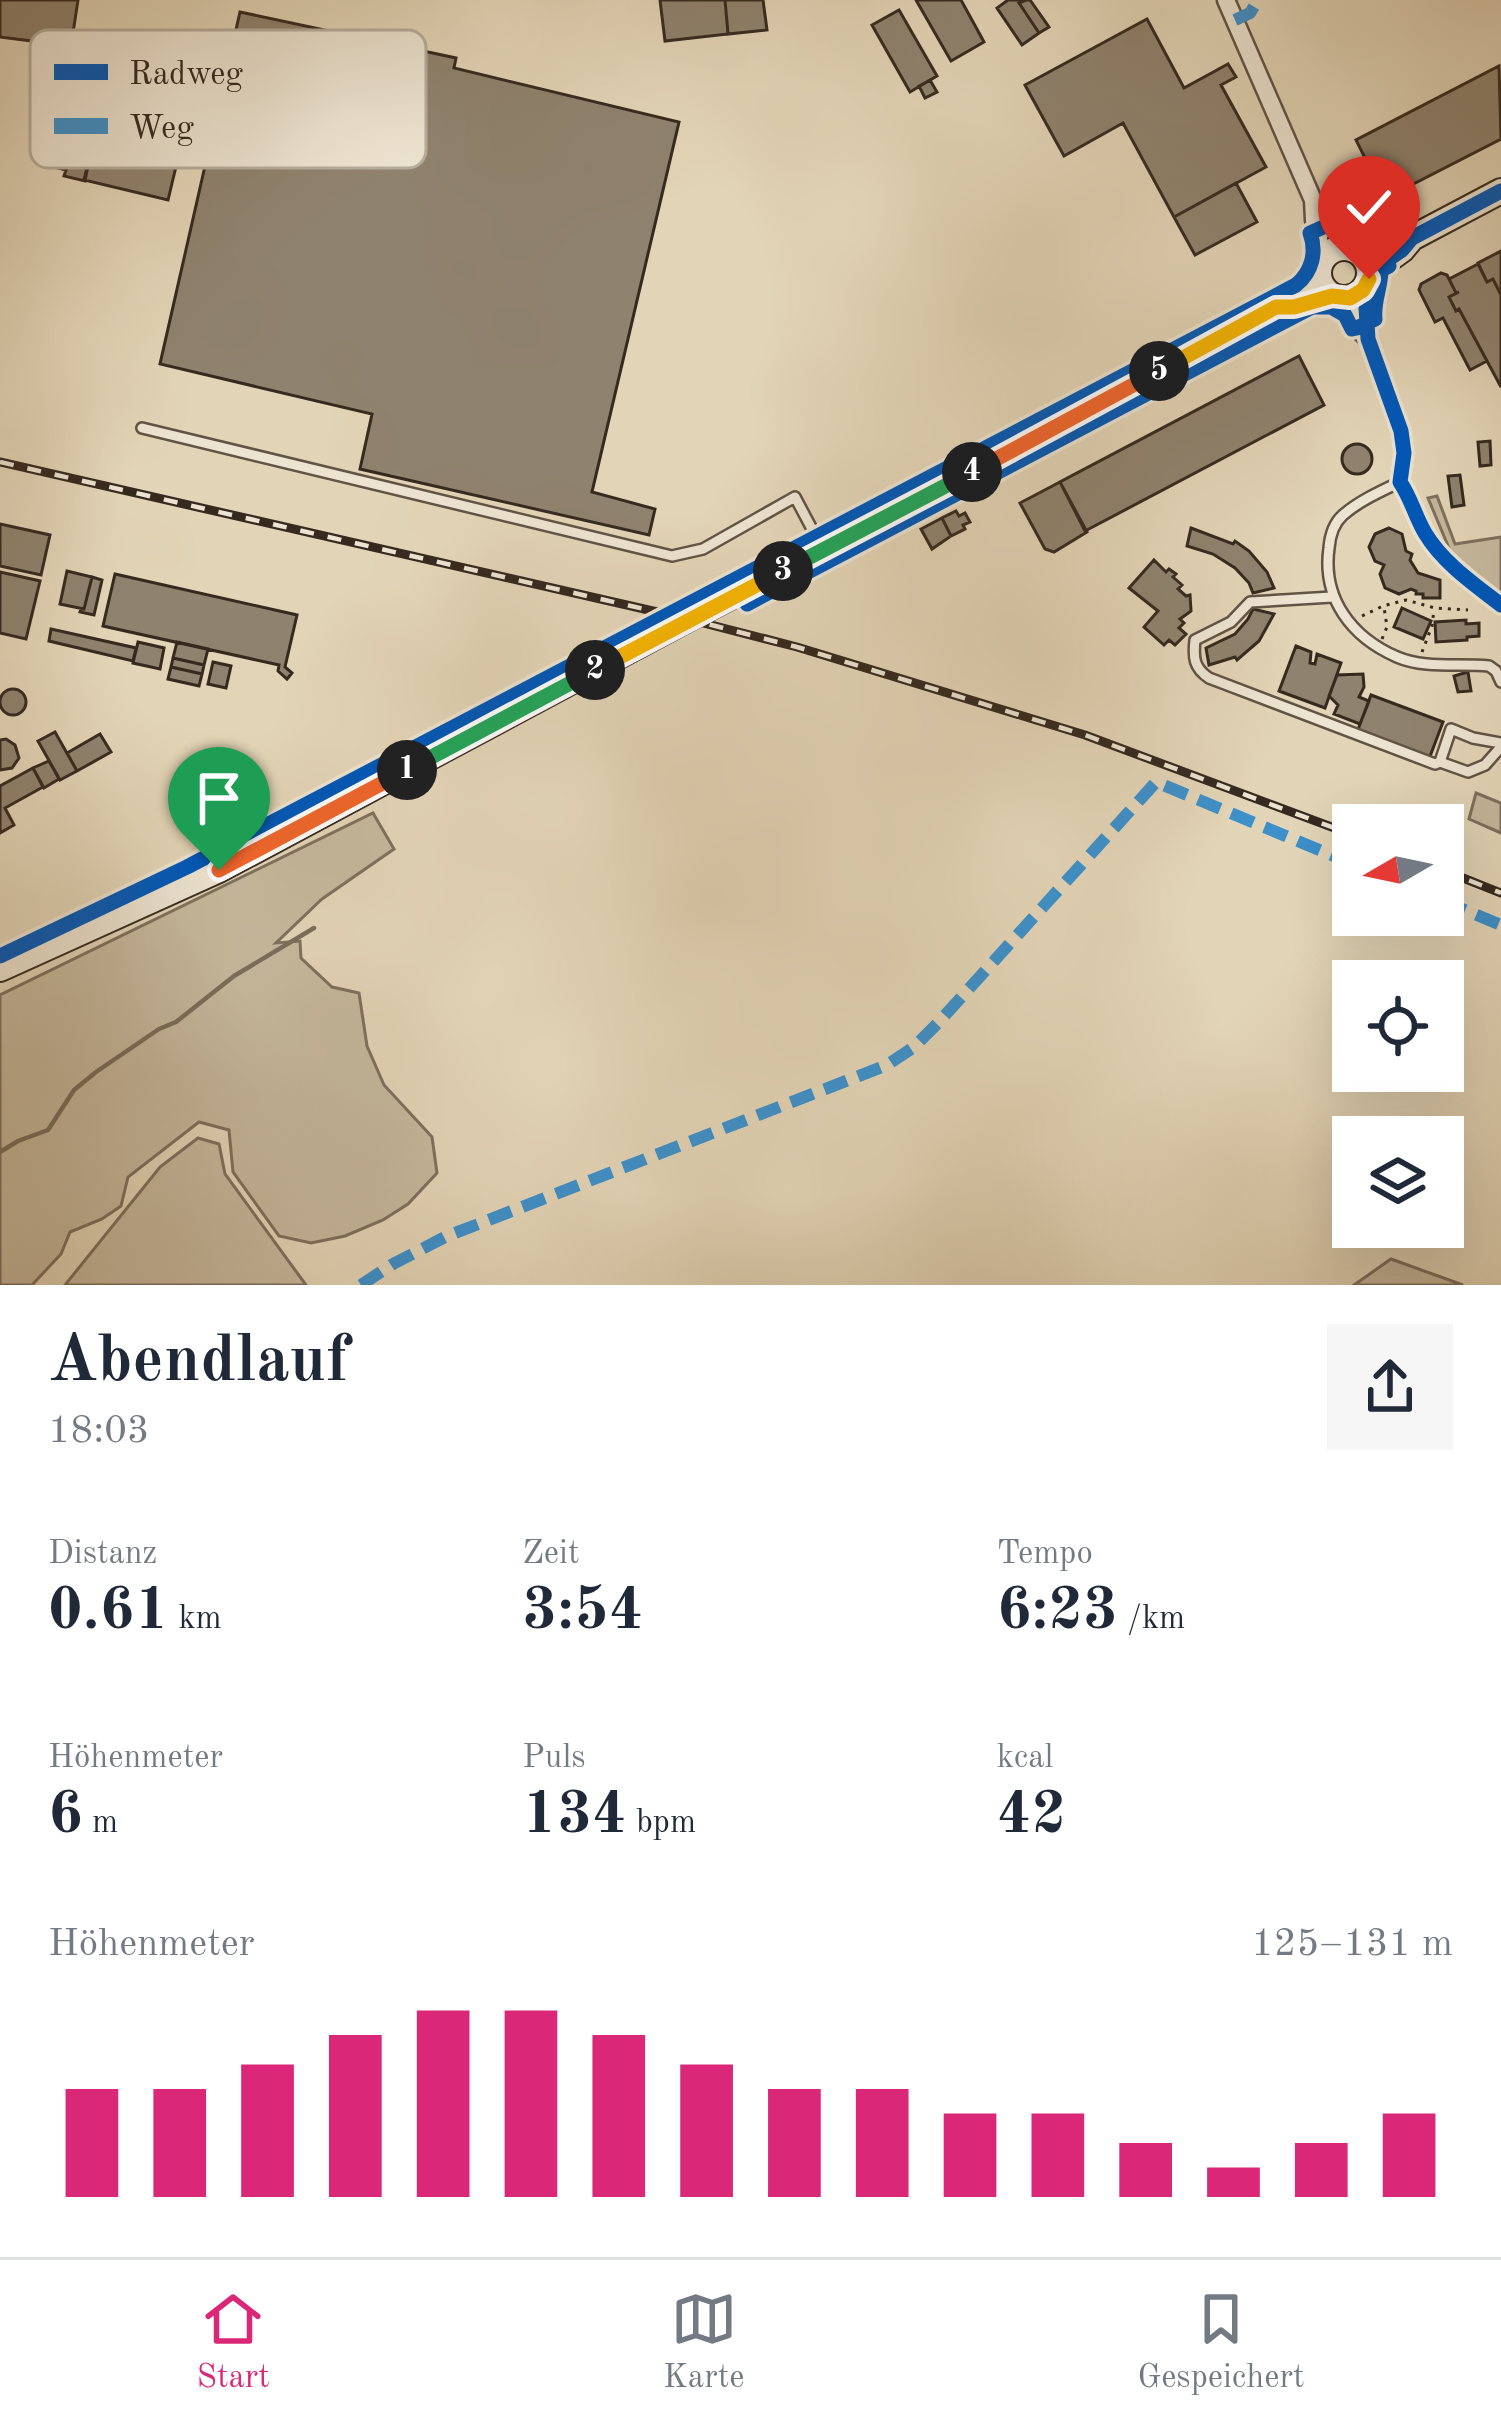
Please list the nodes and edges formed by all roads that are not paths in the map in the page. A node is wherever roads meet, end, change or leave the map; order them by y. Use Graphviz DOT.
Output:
graph roads {
  1 [pos="1226,0"];
  2 [pos="1501,191"];
  3 [pos="1344,273"];
  4 [pos="142,428"];
  5 [pos="1400,482"];
  6 [pos="824,550"];
  7 [pos="1332,597"];
  8 [pos="1501,605"];
  9 [pos="1501,682"];
  10 [pos="1501,745"];
  11 [pos="1439,762"];
  12 [pos="0,969"];
  1 -- 3 [label="street"];
  2 -- 3 [label="main road"];
  3 -- 5 [label="street"];
  3 -- 6 [label="main road"];
  4 -- 6 [label="lane"];
  5 -- 7 [label="lane"];
  5 -- 8 [label="lane"];
  6 -- 12 [label="main road"];
  7 -- 9 [label="lane"];
  7 -- 11 [label="lane"];
  10 -- 11 [label="lane"];
  10 -- 11 [label="lane"];
}
